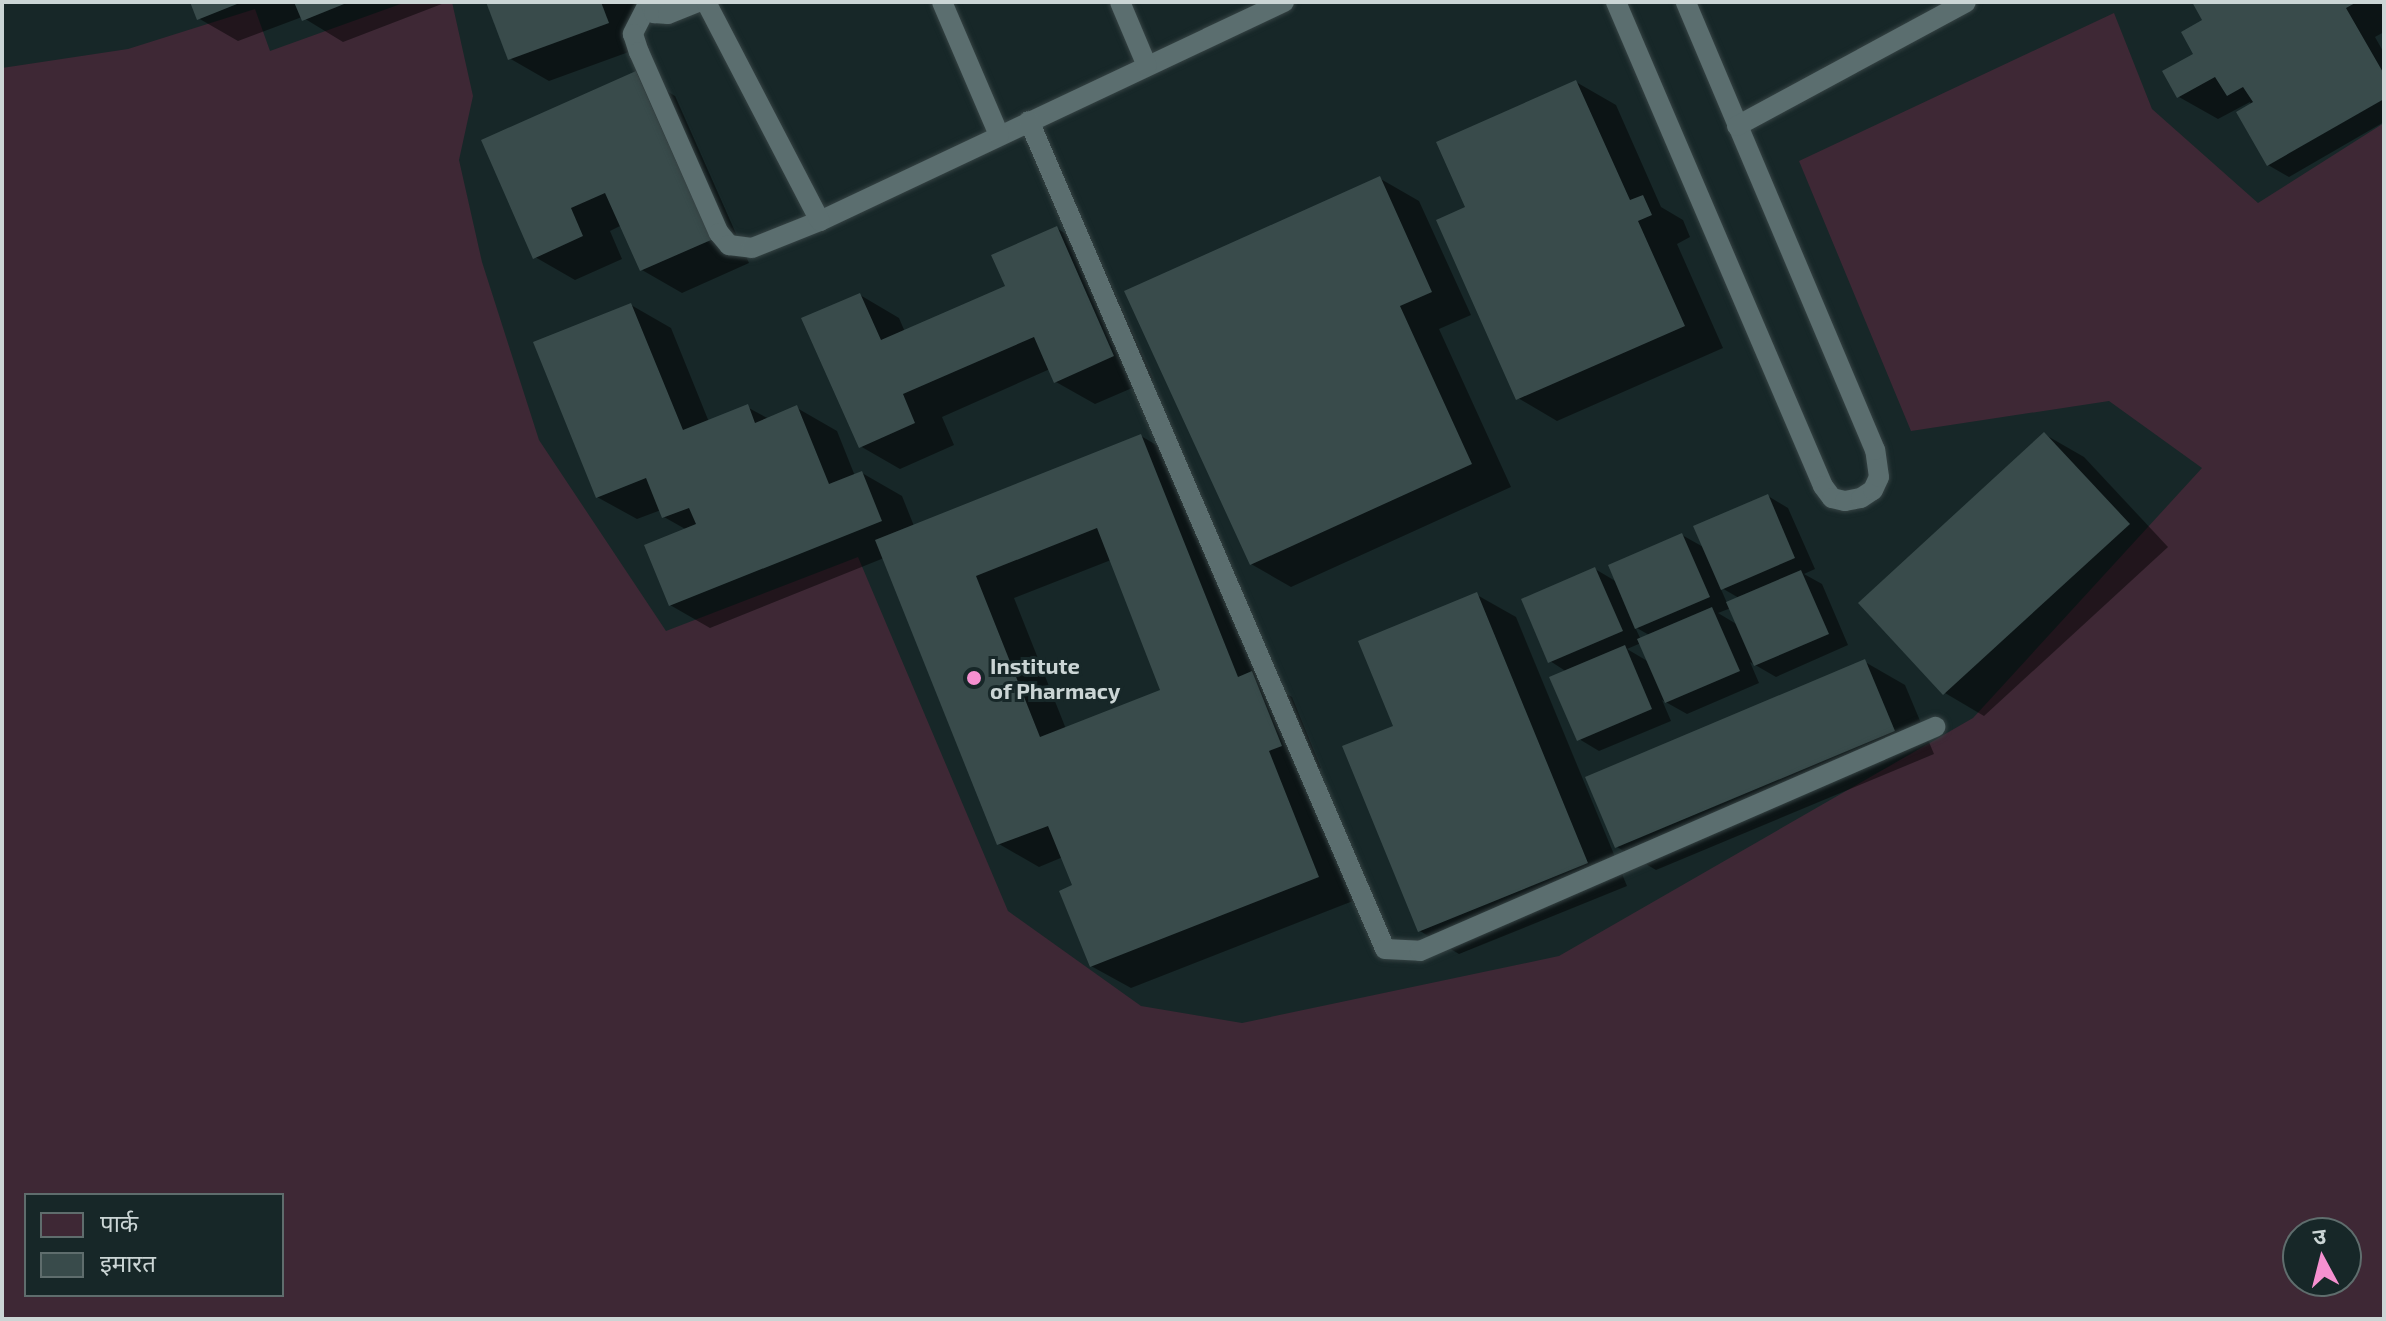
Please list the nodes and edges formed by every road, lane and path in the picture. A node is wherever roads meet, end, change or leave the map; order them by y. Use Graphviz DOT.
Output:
graph roads {
  1 [pos="649,2"];
  2 [pos="697,2"];
  3 [pos="706,2"];
  4 [pos="942,2"];
  5 [pos="1120,2"];
  6 [pos="1284,2"];
  7 [pos="1616,2"];
  8 [pos="1686,2"];
  9 [pos="1966,2"];
  10 [pos="1147,66"];
  11 [pos="1029,121"];
  12 [pos="1737,126"];
  13 [pos="999,135"];
  14 [pos="820,221"];
  15 [pos="1935,727"];
  1 -- 2 [label="street"];
  1 -- 14 [label="street"];
  3 -- 14 [label="street"];
  4 -- 13 [label="street"];
  5 -- 10 [label="street"];
  6 -- 10 [label="street"];
  7 -- 12 [label="street"];
  8 -- 12 [label="street"];
  9 -- 12 [label="street"];
  10 -- 11 [label="street"];
  11 -- 13 [label="street"];
  11 -- 15 [label="street"];
  13 -- 14 [label="street"];
}
